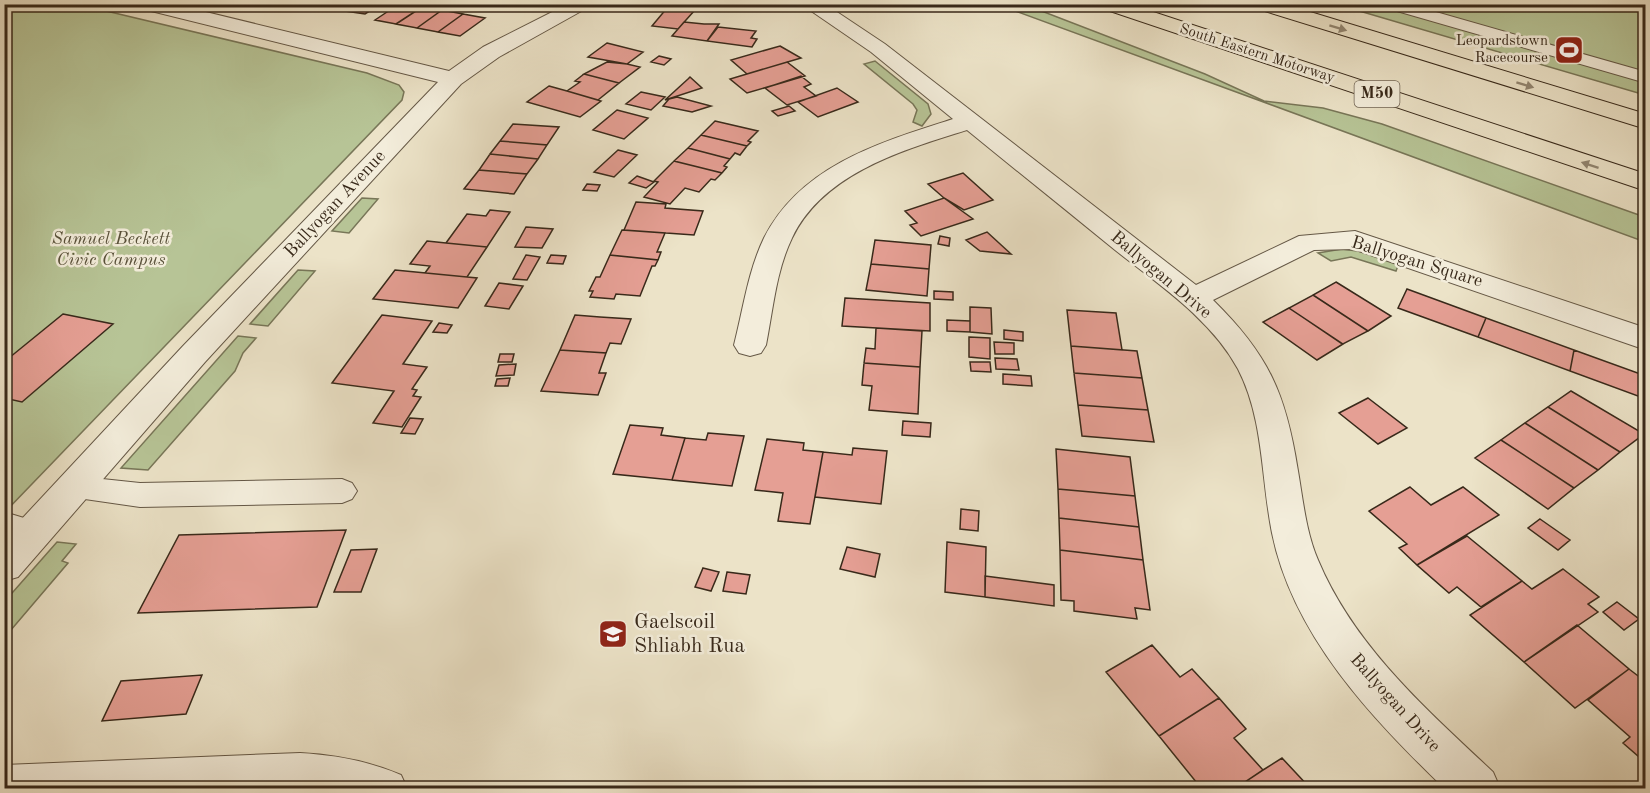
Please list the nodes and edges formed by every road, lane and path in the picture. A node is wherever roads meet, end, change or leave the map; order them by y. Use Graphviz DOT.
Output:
graph roads {
  1 [pos="146,4"];
  2 [pos="584,4"];
  3 [pos="812,4"];
  4 [pos="1108,4"];
  5 [pos="1262,4"];
  6 [pos="1389,4"];
  7 [pos="1646,78"];
  8 [pos="453,79"];
  9 [pos="969,122"];
  10 [pos="1646,122"];
  11 [pos="1646,183"];
  12 [pos="1193,297"];
  13 [pos="1646,339"];
  14 [pos="750,345"];
  15 [pos="74,488"];
  16 [pos="342,491"];
  17 [pos="19,529"];
  18 [pos="4,565"];
  19 [pos="4,784"];
  20 [pos="388,789"];
  21 [pos="1477,789"];
  1 -- 8 [label="street"];
  2 -- 8 [label="street, Ballyogan Avenue"];
  3 -- 9 [label="street, Ballyogan Drive"];
  11 -- 4 [label="highway, South Eastern Motorway / M50, one-way"];
  5 -- 10 [label="highway, one-way"];
  6 -- 7 [label="lane"];
  8 -- 15 [label="street, Ballyogan Avenue"];
  9 -- 12 [label="street, Ballyogan Drive"];
  9 -- 14 [label="street"];
  12 -- 13 [label="street, Ballyogan Square"];
  12 -- 21 [label="street, Ballyogan Drive"];
  15 -- 16 [label="lane"];
  15 -- 17 [label="street, Ballyogan Avenue"];
  17 -- 18 [label="street, Ballyogan Avenue"];
  19 -- 20 [label="lane"];
}
